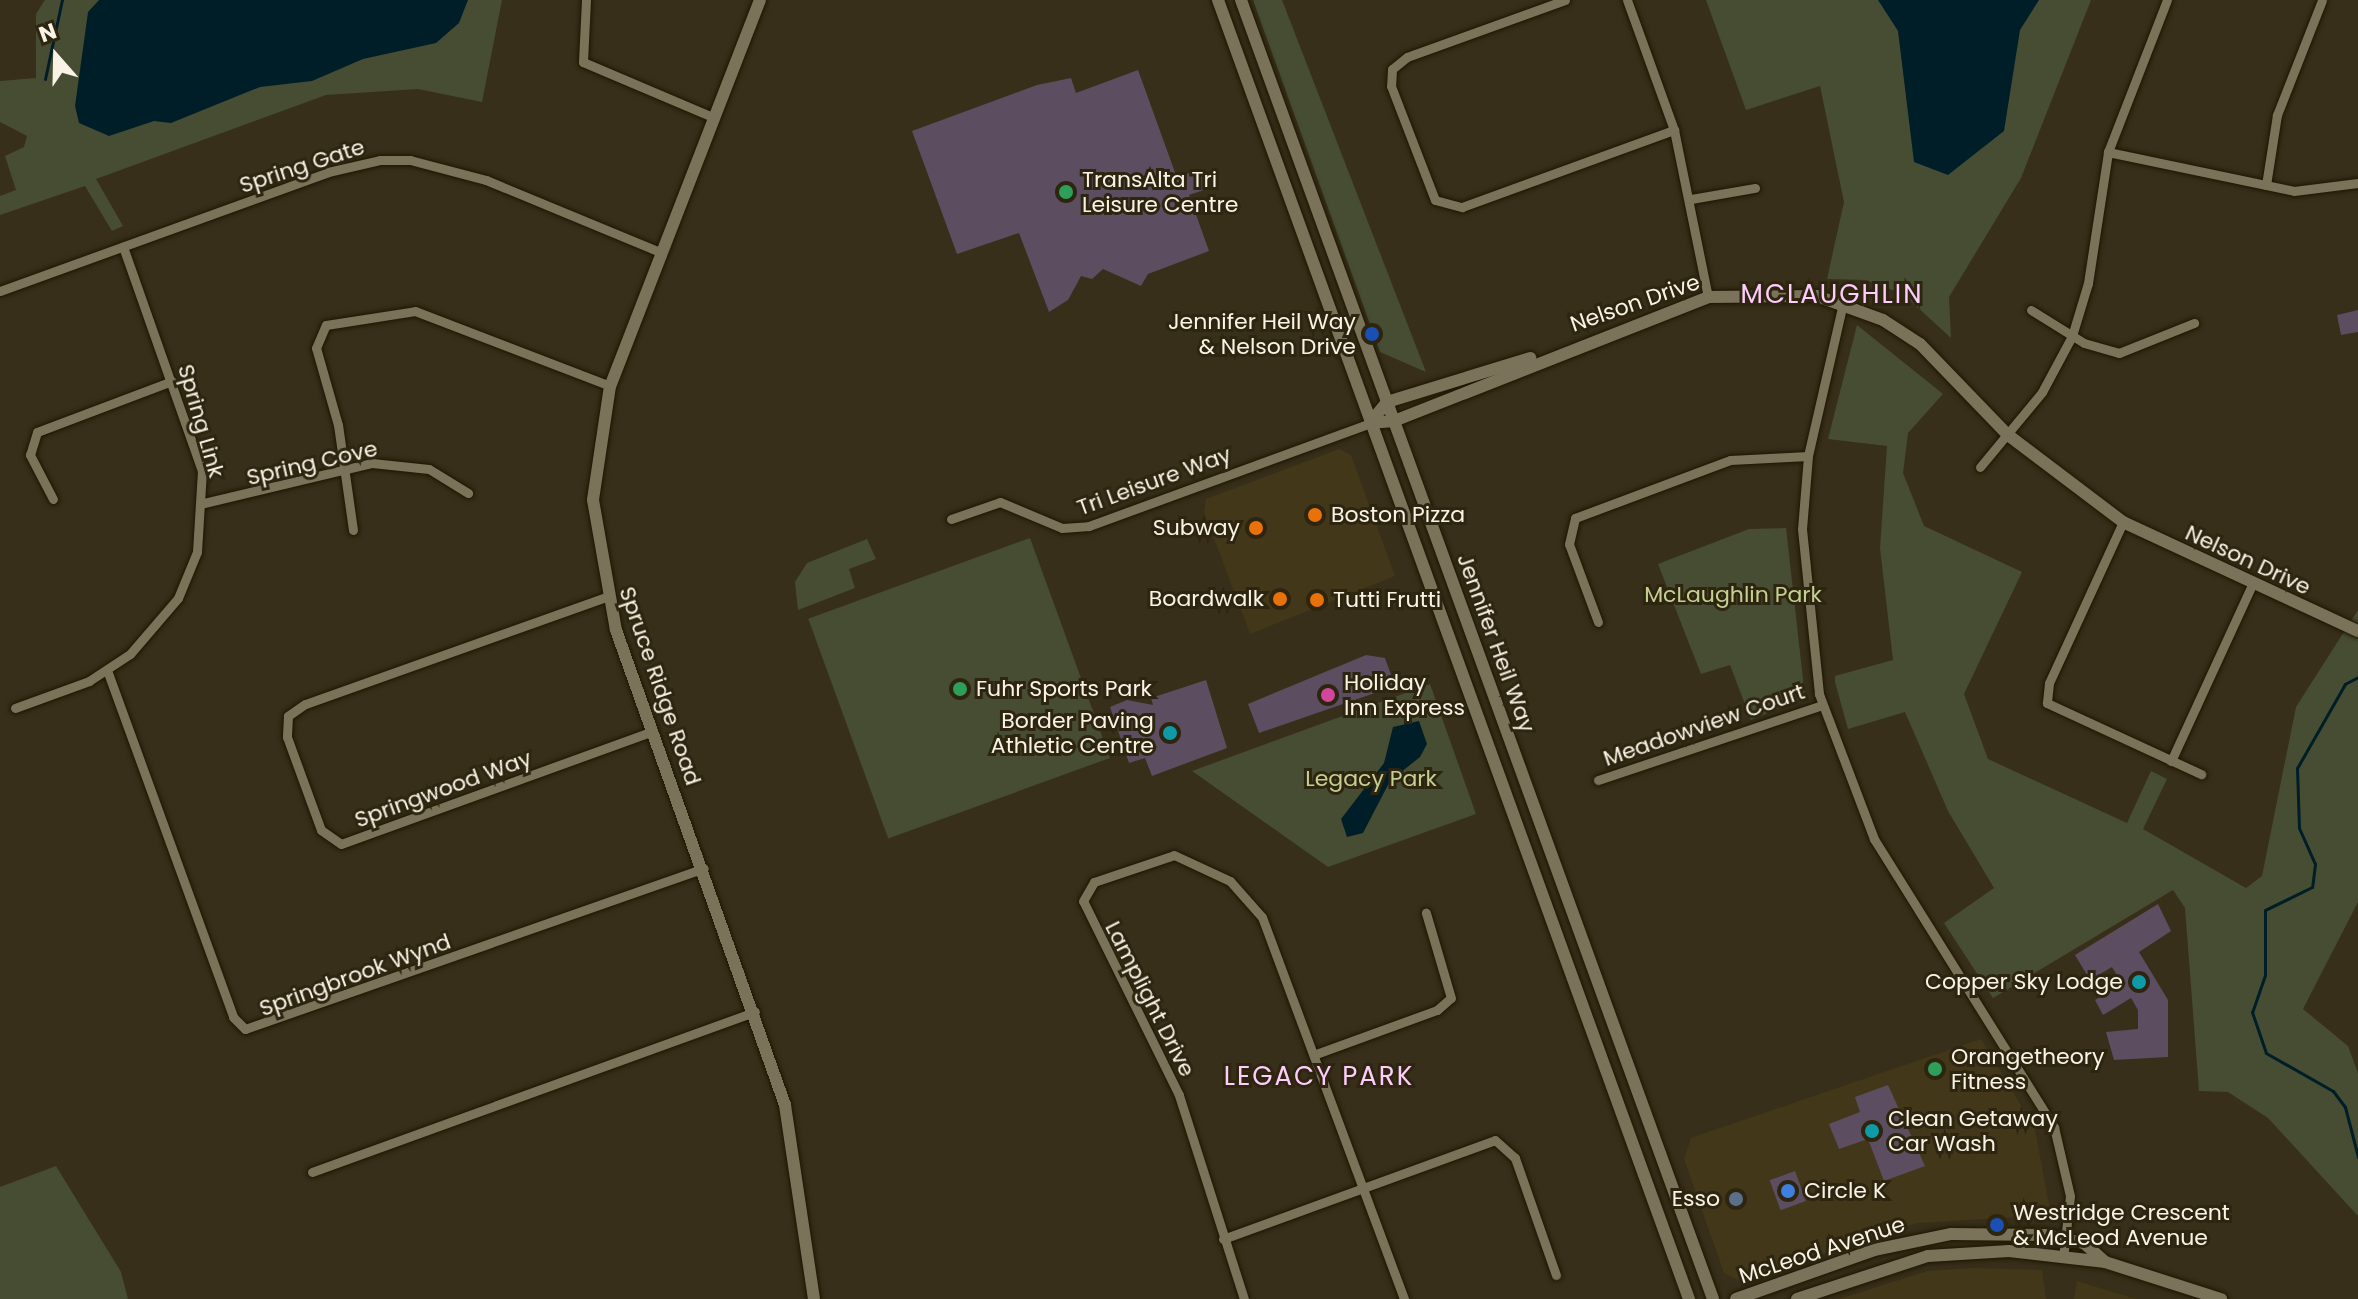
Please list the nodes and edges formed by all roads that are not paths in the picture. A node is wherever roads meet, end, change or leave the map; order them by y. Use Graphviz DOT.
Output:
graph roads {
  1 [pos="586,0"];
  2 [pos="760,0"];
  3 [pos="1218,0"];
  4 [pos="1241,0"];
  5 [pos="1565,0"];
  6 [pos="1627,0"];
  7 [pos="2167,0"];
  8 [pos="2322,0"];
  9 [pos="715,118"];
  10 [pos="1674,130"];
  11 [pos="2108,152"];
  12 [pos="2358,183"];
  13 [pos="2266,185"];
  14 [pos="1755,188"];
  15 [pos="1691,199"];
  16 [pos="123,247"];
  17 [pos="660,252"];
  18 [pos="0,291"];
  19 [pos="1708,297"];
  20 [pos="1843,303"];
  21 [pos="2031,310"];
  22 [pos="2194,323"];
  23 [pos="2072,336"];
  24 [pos="1561,350"];
  25 [pos="172,381"];
  26 [pos="610,386"];
  27 [pos="1387,402"];
  28 [pos="1394,421"];
  29 [pos="1370,423"];
  30 [pos="2008,435"];
  31 [pos="1808,456"];
  32 [pos="1980,467"];
  33 [pos="346,469"];
  34 [pos="468,493"];
  35 [pos="53,499"];
  36 [pos="204,503"];
  37 [pos="951,519"];
  38 [pos="2123,522"];
  39 [pos="353,530"];
  40 [pos="2252,585"];
  41 [pos="606,597"];
  42 [pos="1598,622"];
  43 [pos="2358,631"];
  44 [pos="107,670"];
  45 [pos="1822,705"];
  46 [pos="15,708"];
  47 [pos="653,731"];
  48 [pos="2171,761"];
  49 [pos="2201,774"];
  50 [pos="1598,780"];
  51 [pos="704,868"];
  52 [pos="1426,913"];
  53 [pos="755,1012"];
  54 [pos="1316,1054"];
  55 [pos="312,1172"];
  56 [pos="1364,1187"];
  57 [pos="1223,1239"];
  58 [pos="2067,1239"];
  59 [pos="2063,1258"];
  60 [pos="2105,1262"];
  61 [pos="1556,1275"];
  62 [pos="814,1299"];
  63 [pos="1244,1299"];
  64 [pos="1404,1299"];
  65 [pos="1689,1299"];
  66 [pos="1713,1299"];
  67 [pos="1736,1299"];
  68 [pos="1797,1299"];
  69 [pos="2221,1299"];
  1 -- 9 [label="street"];
  2 -- 9 [label="street, Spruce Ridge Road"];
  3 -- 29 [label="street, Jennifer Heil Way"];
  4 -- 27 [label="street, Jennifer Heil Way"];
  5 -- 10 [label="street"];
  6 -- 10 [label="street"];
  7 -- 11 [label="street"];
  8 -- 13 [label="street"];
  9 -- 17 [label="street, Spruce Ridge Road"];
  10 -- 15 [label="street"];
  11 -- 13 [label="street"];
  11 -- 23 [label="street"];
  12 -- 13 [label="street"];
  14 -- 15 [label="street"];
  15 -- 19 [label="street"];
  16 -- 17 [label="street, Spring Gate"];
  16 -- 18 [label="street, Spring Gate"];
  16 -- 25 [label="street, Spring Link"];
  17 -- 26 [label="street, Spruce Ridge Road"];
  19 -- 20 [label="street, Nelson Drive"];
  19 -- 24 [label="street, Nelson Drive"];
  20 -- 30 [label="street, Nelson Drive"];
  20 -- 31 [label="street"];
  21 -- 23 [label="street"];
  22 -- 23 [label="street"];
  23 -- 30 [label="street"];
  24 -- 27 [label="street, Nelson Drive"];
  24 -- 28 [label="street, Nelson Drive"];
  25 -- 35 [label="street"];
  25 -- 36 [label="street, Spring Link"];
  26 -- 33 [label="street"];
  26 -- 41 [label="street, Spruce Ridge Road"];
  27 -- 28 [label="street, Jennifer Heil Way"];
  27 -- 29 [label="street"];
  28 -- 29 [label="street, Nelson Drive"];
  28 -- 66 [label="street, Jennifer Heil Way"];
  29 -- 37 [label="street, Tri Leisure Way"];
  29 -- 65 [label="street, Jennifer Heil Way"];
  30 -- 32 [label="street"];
  30 -- 38 [label="street, Nelson Drive"];
  31 -- 42 [label="street"];
  31 -- 45 [label="street"];
  33 -- 34 [label="street, Spring Cove"];
  33 -- 36 [label="street, Spring Cove"];
  33 -- 39 [label="street"];
  36 -- 44 [label="street, Spring Link"];
  38 -- 40 [label="street, Nelson Drive"];
  38 -- 48 [label="street"];
  40 -- 43 [label="street, Nelson Drive"];
  40 -- 48 [label="street"];
  41 -- 47 [label="street, Spruce Ridge Road"];
  41 -- 47 [label="street, Springwood Way"];
  44 -- 46 [label="street, Spring Link"];
  44 -- 51 [label="street, Springbrook Wynd"];
  45 -- 50 [label="street, Meadowview Court"];
  45 -- 58 [label="street"];
  47 -- 51 [label="street, Spruce Ridge Road"];
  48 -- 49 [label="street"];
  51 -- 53 [label="street, Spruce Ridge Road"];
  52 -- 54 [label="street"];
  53 -- 55 [label="street"];
  53 -- 62 [label="street, Spruce Ridge Road"];
  54 -- 56 [label="street, Lamplight Drive"];
  54 -- 57 [label="street, Lamplight Drive"];
  56 -- 57 [label="street"];
  56 -- 61 [label="street"];
  56 -- 64 [label="street, Lamplight Drive"];
  57 -- 63 [label="street, Lamplight Drive"];
  58 -- 59 [label="street"];
  58 -- 60 [label="street, McLeod Avenue"];
  58 -- 67 [label="street, McLeod Avenue"];
  59 -- 60 [label="street, McLeod Avenue"];
  59 -- 68 [label="street, McLeod Avenue"];
  60 -- 69 [label="street, McLeod Avenue"];
}
